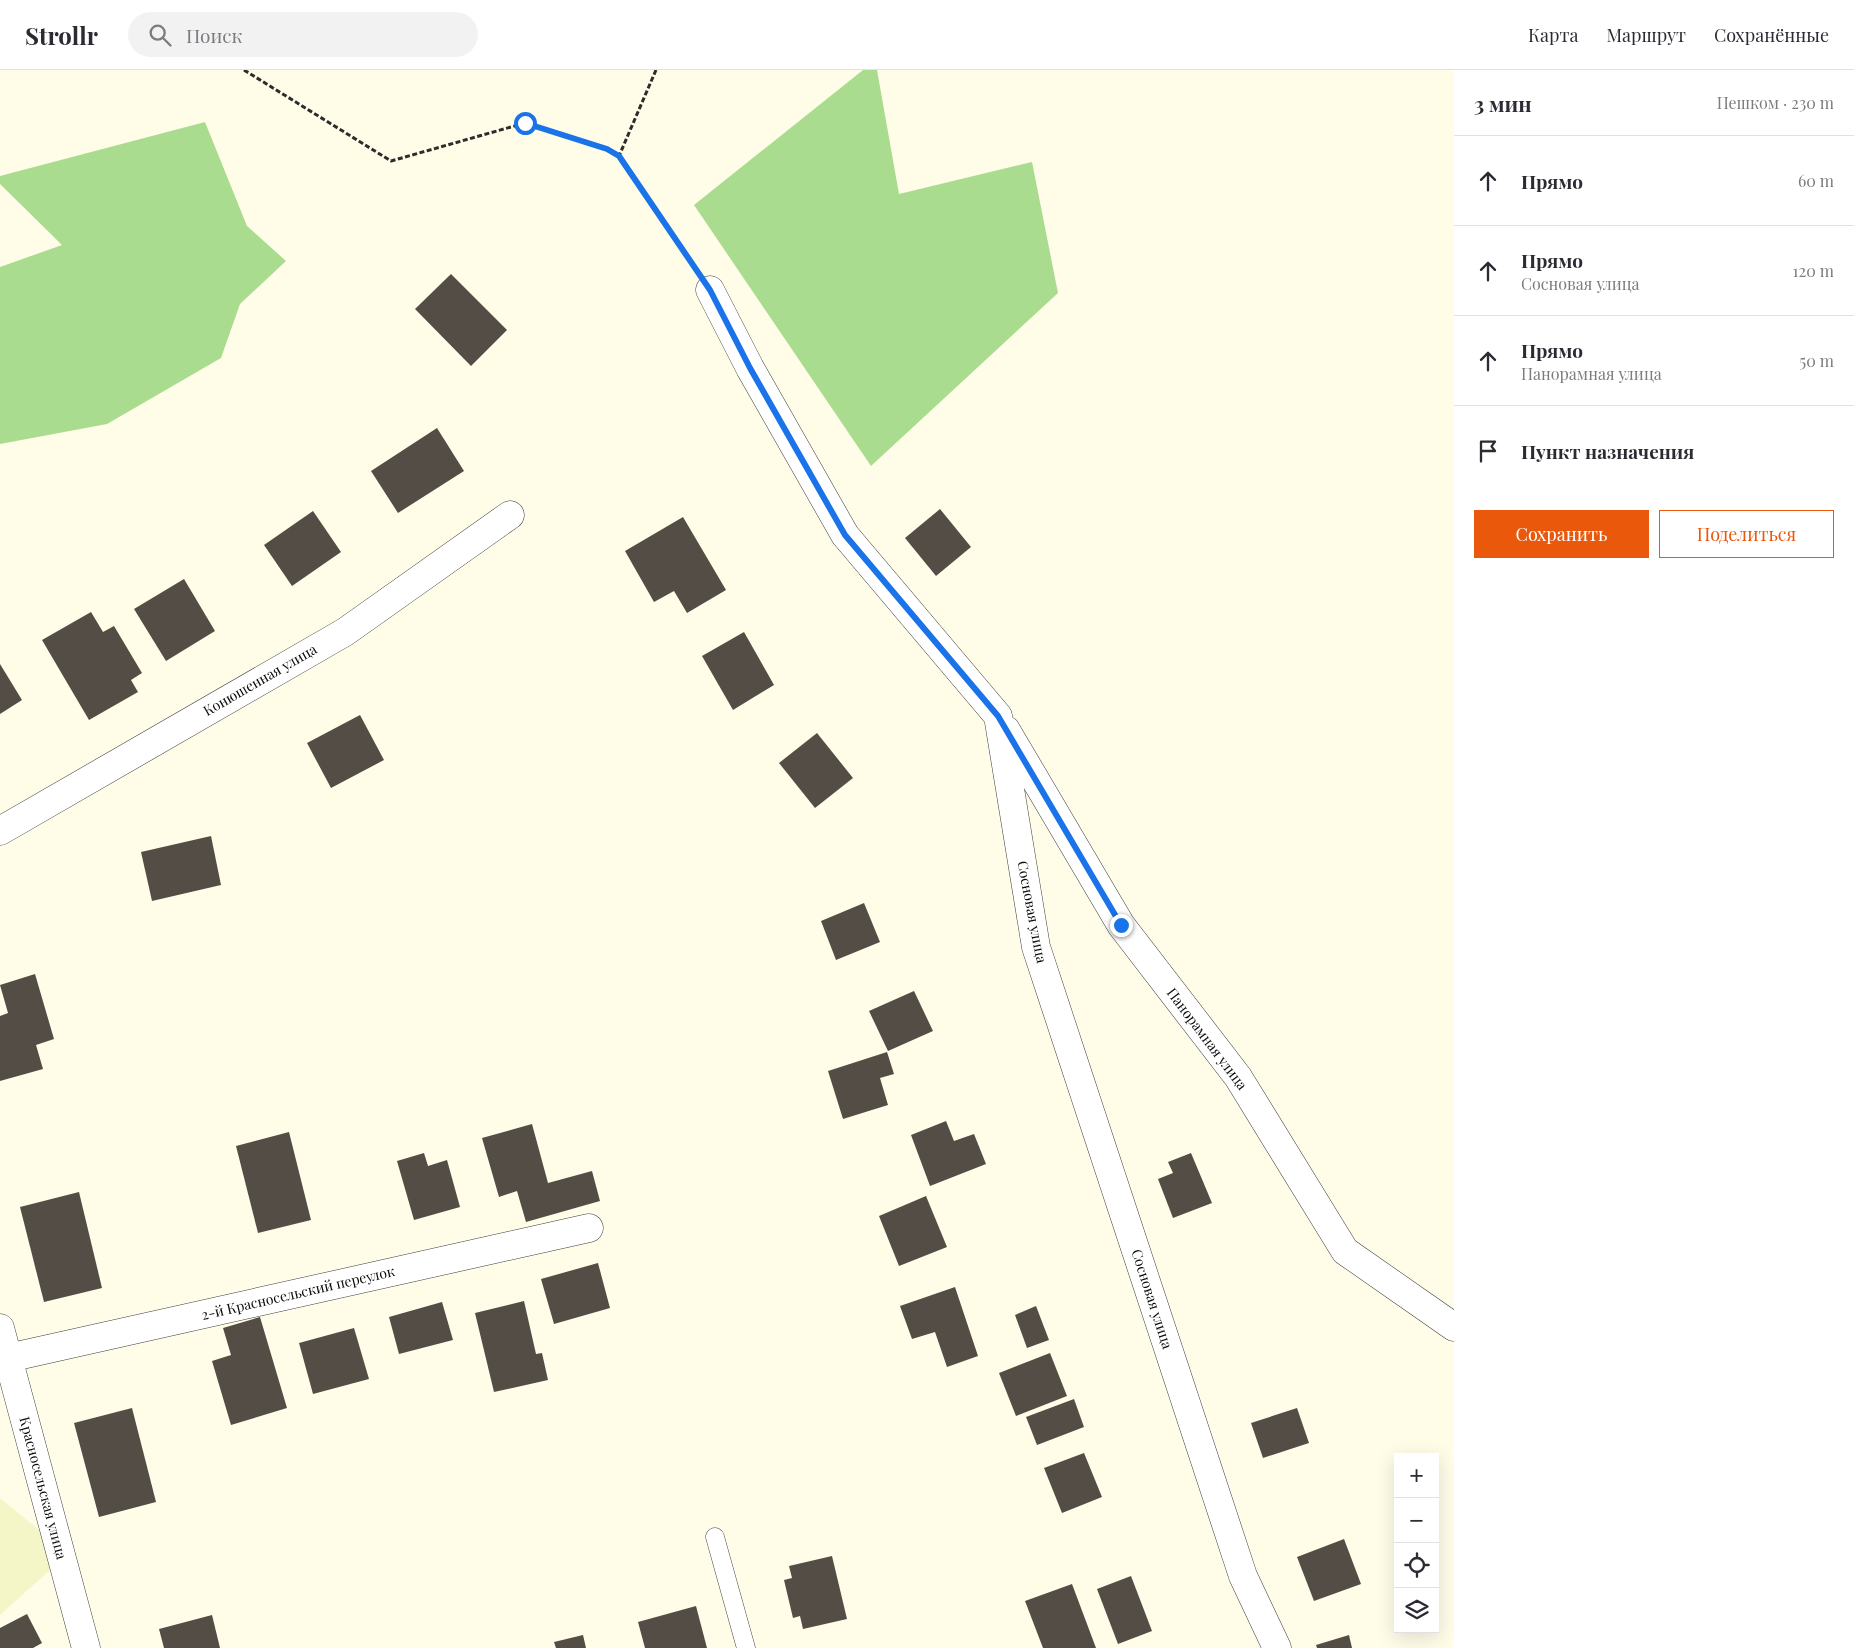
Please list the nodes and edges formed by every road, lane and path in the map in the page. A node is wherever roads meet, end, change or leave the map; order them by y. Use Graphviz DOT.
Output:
graph roads {
  1 [pos="244,70"];
  2 [pos="656,70"];
  3 [pos="619,156"];
  4 [pos="710,290"];
  5 [pos="510,514"];
  6 [pos="998,716"];
  7 [pos="0,831"];
  8 [pos="589,1228"];
  9 [pos="1454,1327"];
  10 [pos="0,1328"];
  11 [pos="8,1358"];
  12 [pos="715,1537"];
  13 [pos="86,1648"];
  14 [pos="746,1648"];
  15 [pos="1277,1648"];
  1 -- 3 [label="path"];
  2 -- 3 [label="path"];
  3 -- 4 [label="path"];
  4 -- 6 [label="street"];
  5 -- 7 [label="street, Конюшенная улица"];
  6 -- 9 [label="street, Панорамная улица"];
  6 -- 15 [label="street, Сосновая улица"];
  8 -- 11 [label="street, 2-й Красносельский переулок"];
  10 -- 11 [label="street, Красносельская улица"];
  11 -- 13 [label="street, Красносельская улица"];
  12 -- 14 [label="lane"];
}
